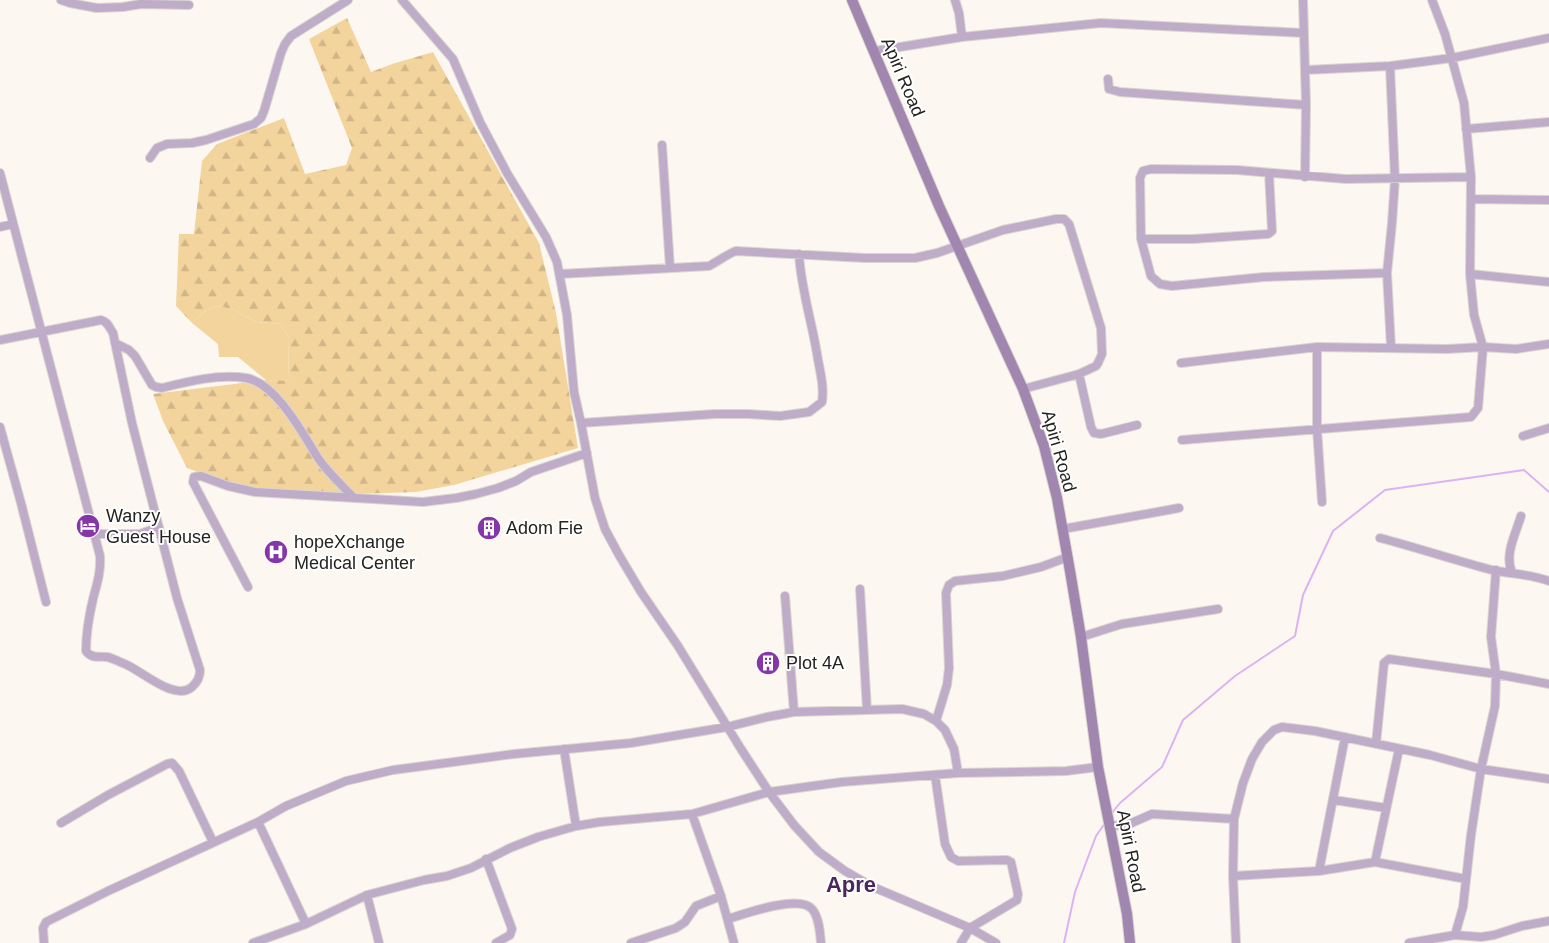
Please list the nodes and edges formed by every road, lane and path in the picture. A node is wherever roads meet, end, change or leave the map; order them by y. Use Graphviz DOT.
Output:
graph roads {
  1 [pos="61,0"];
  2 [pos="348,0"];
  3 [pos="402,0"];
  4 [pos="852,0"];
  5 [pos="955,0"];
  6 [pos="1303,0"];
  7 [pos="1432,0"];
  8 [pos="189,5"];
  9 [pos="1303,33"];
  10 [pos="962,37"];
  11 [pos="1549,38"];
  12 [pos="875,51"];
  13 [pos="1452,58"];
  14 [pos="1390,66"];
  15 [pos="1306,70"];
  16 [pos="1108,80"];
  17 [pos="1306,105"];
  18 [pos="1549,122"];
  19 [pos="1466,129"];
  20 [pos="662,145"];
  21 [pos="150,158"];
  22 [pos="0,173"];
  23 [pos="1269,173"];
  24 [pos="1305,176"];
  25 [pos="1471,177"];
  26 [pos="1394,179"];
  27 [pos="1471,199"];
  28 [pos="1549,200"];
  29 [pos="13,224"];
  30 [pos="0,227"];
  31 [pos="1142,239"];
  32 [pos="958,245"];
  33 [pos="799,254"];
  34 [pos="670,268"];
  35 [pos="1387,273"];
  36 [pos="560,274"];
  37 [pos="1470,274"];
  38 [pos="1549,282"];
  39 [pos="41,332"];
  40 [pos="0,340"];
  41 [pos="115,343"];
  42 [pos="1549,344"];
  43 [pos="1317,347"];
  44 [pos="1391,347"];
  45 [pos="1483,347"];
  46 [pos="1181,364"];
  47 [pos="1080,374"];
  48 [pos="1023,390"];
  49 [pos="582,423"];
  50 [pos="0,426"];
  51 [pos="1137,426"];
  52 [pos="1549,428"];
  53 [pos="1318,429"];
  54 [pos="1523,436"];
  55 [pos="1182,440"];
  56 [pos="587,453"];
  57 [pos="354,498"];
  58 [pos="1322,502"];
  59 [pos="1179,508"];
  60 [pos="1521,516"];
  61 [pos="159,527"];
  62 [pos="1063,529"];
  63 [pos="94,534"];
  64 [pos="1380,538"];
  65 [pos="1068,557"];
  66 [pos="1496,570"];
  67 [pos="1512,572"];
  68 [pos="1549,581"];
  69 [pos="248,587"];
  70 [pos="860,589"];
  71 [pos="785,596"];
  72 [pos="46,602"];
  73 [pos="1218,609"];
  74 [pos="1080,637"];
  75 [pos="1496,674"];
  76 [pos="1549,684"];
  77 [pos="867,710"];
  78 [pos="794,712"];
  79 [pos="936,721"];
  80 [pos="727,727"];
  81 [pos="1345,737"];
  82 [pos="1376,744"];
  83 [pos="1399,749"];
  84 [pos="564,750"];
  85 [pos="1098,767"];
  86 [pos="1481,769"];
  87 [pos="958,773"];
  88 [pos="935,775"];
  89 [pos="1549,779"];
  90 [pos="769,792"];
  91 [pos="1334,800"];
  92 [pos="1386,808"];
  93 [pos="692,814"];
  94 [pos="1234,819"];
  95 [pos="258,822"];
  96 [pos="61,823"];
  97 [pos="576,826"];
  98 [pos="1109,826"];
  99 [pos="213,842"];
  100 [pos="486,859"];
  101 [pos="1375,862"];
  102 [pos="1319,871"];
  103 [pos="1233,876"];
  104 [pos="1466,879"];
  105 [pos="367,895"];
  106 [pos="721,896"];
  107 [pos="728,919"];
  108 [pos="1549,921"];
  109 [pos="306,924"];
  110 [pos="970,928"];
  111 [pos="1455,935"];
  112 [pos="1494,939"];
  113 [pos="44,943"];
  114 [pos="253,943"];
  115 [pos="379,943"];
  116 [pos="496,943"];
  117 [pos="631,943"];
  118 [pos="734,943"];
  119 [pos="822,943"];
  120 [pos="961,943"];
  121 [pos="996,943"];
  122 [pos="1130,943"];
  123 [pos="1236,943"];
  124 [pos="1409,943"];
  1 -- 8 [label="street"];
  2 -- 21 [label="street"];
  3 -- 36 [label="street"];
  4 -- 12 [label="street, Apiri Road"];
  5 -- 10 [label="street"];
  6 -- 9 [label="street"];
  7 -- 13 [label="street"];
  9 -- 10 [label="street"];
  9 -- 15 [label="street"];
  10 -- 12 [label="street"];
  11 -- 13 [label="street"];
  12 -- 32 [label="street, Apiri Road"];
  13 -- 14 [label="street"];
  13 -- 19 [label="street"];
  14 -- 15 [label="street"];
  14 -- 26 [label="street"];
  15 -- 17 [label="street"];
  16 -- 17 [label="street"];
  17 -- 24 [label="street"];
  18 -- 19 [label="street"];
  19 -- 25 [label="street"];
  20 -- 34 [label="street"];
  22 -- 29 [label="street"];
  23 -- 24 [label="street"];
  23 -- 31 [label="street"];
  23 -- 31 [label="street"];
  24 -- 26 [label="street"];
  25 -- 26 [label="street"];
  25 -- 27 [label="street"];
  26 -- 35 [label="street"];
  27 -- 28 [label="street"];
  27 -- 37 [label="street"];
  29 -- 30 [label="street"];
  29 -- 39 [label="street"];
  31 -- 35 [label="street"];
  32 -- 33 [label="street"];
  32 -- 47 [label="street"];
  32 -- 48 [label="street, Apiri Road"];
  33 -- 34 [label="street"];
  33 -- 49 [label="street"];
  34 -- 36 [label="street"];
  35 -- 44 [label="street"];
  36 -- 49 [label="street"];
  37 -- 38 [label="street"];
  37 -- 45 [label="street"];
  39 -- 40 [label="street"];
  39 -- 41 [label="street"];
  39 -- 63 [label="street"];
  41 -- 57 [label="street"];
  41 -- 61 [label="street"];
  42 -- 45 [label="street"];
  43 -- 44 [label="street"];
  43 -- 46 [label="street"];
  43 -- 53 [label="street"];
  44 -- 45 [label="street"];
  45 -- 53 [label="street"];
  47 -- 48 [label="street"];
  47 -- 51 [label="street"];
  48 -- 62 [label="street, Apiri Road"];
  49 -- 56 [label="street"];
  50 -- 72 [label="street"];
  52 -- 54 [label="street"];
  53 -- 55 [label="street"];
  53 -- 58 [label="street"];
  56 -- 57 [label="street"];
  56 -- 80 [label="street"];
  57 -- 69 [label="street"];
  59 -- 62 [label="street"];
  60 -- 67 [label="street"];
  61 -- 63 [label="street"];
  61 -- 63 [label="street"];
  62 -- 65 [label="street, Apiri Road"];
  64 -- 66 [label="street"];
  65 -- 74 [label="street, Apiri Road"];
  65 -- 79 [label="street"];
  66 -- 67 [label="street"];
  66 -- 75 [label="street"];
  67 -- 68 [label="street"];
  70 -- 77 [label="street"];
  71 -- 78 [label="street"];
  73 -- 74 [label="street"];
  74 -- 85 [label="street, Apiri Road"];
  75 -- 76 [label="street"];
  75 -- 82 [label="street"];
  75 -- 86 [label="street"];
  77 -- 78 [label="street"];
  77 -- 79 [label="street"];
  78 -- 80 [label="street"];
  79 -- 87 [label="street"];
  80 -- 84 [label="street"];
  80 -- 90 [label="street"];
  81 -- 82 [label="street"];
  81 -- 91 [label="street"];
  81 -- 94 [label="street"];
  82 -- 83 [label="street"];
  83 -- 86 [label="street"];
  83 -- 92 [label="street"];
  84 -- 95 [label="street"];
  84 -- 97 [label="street"];
  85 -- 87 [label="street"];
  85 -- 98 [label="street, Apiri Road"];
  86 -- 89 [label="street"];
  86 -- 104 [label="street"];
  87 -- 88 [label="street"];
  88 -- 90 [label="street"];
  88 -- 110 [label="street"];
  90 -- 93 [label="street"];
  90 -- 110 [label="street"];
  91 -- 92 [label="street"];
  91 -- 102 [label="street"];
  92 -- 101 [label="street"];
  93 -- 97 [label="street"];
  93 -- 106 [label="street"];
  94 -- 98 [label="street"];
  94 -- 103 [label="street"];
  95 -- 99 [label="street"];
  95 -- 109 [label="street"];
  96 -- 99 [label="street"];
  97 -- 100 [label="street"];
  98 -- 122 [label="street, Apiri Road"];
  99 -- 113 [label="street"];
  100 -- 105 [label="street"];
  100 -- 116 [label="street"];
  101 -- 102 [label="street"];
  101 -- 104 [label="street"];
  102 -- 103 [label="street"];
  103 -- 123 [label="street"];
  104 -- 111 [label="street"];
  105 -- 109 [label="street"];
  105 -- 115 [label="street"];
  106 -- 107 [label="street"];
  106 -- 117 [label="street"];
  107 -- 118 [label="street"];
  107 -- 119 [label="street"];
  108 -- 112 [label="street"];
  109 -- 114 [label="street"];
  110 -- 120 [label="street"];
  110 -- 121 [label="street"];
  111 -- 112 [label="street"];
  111 -- 124 [label="street"];
}
